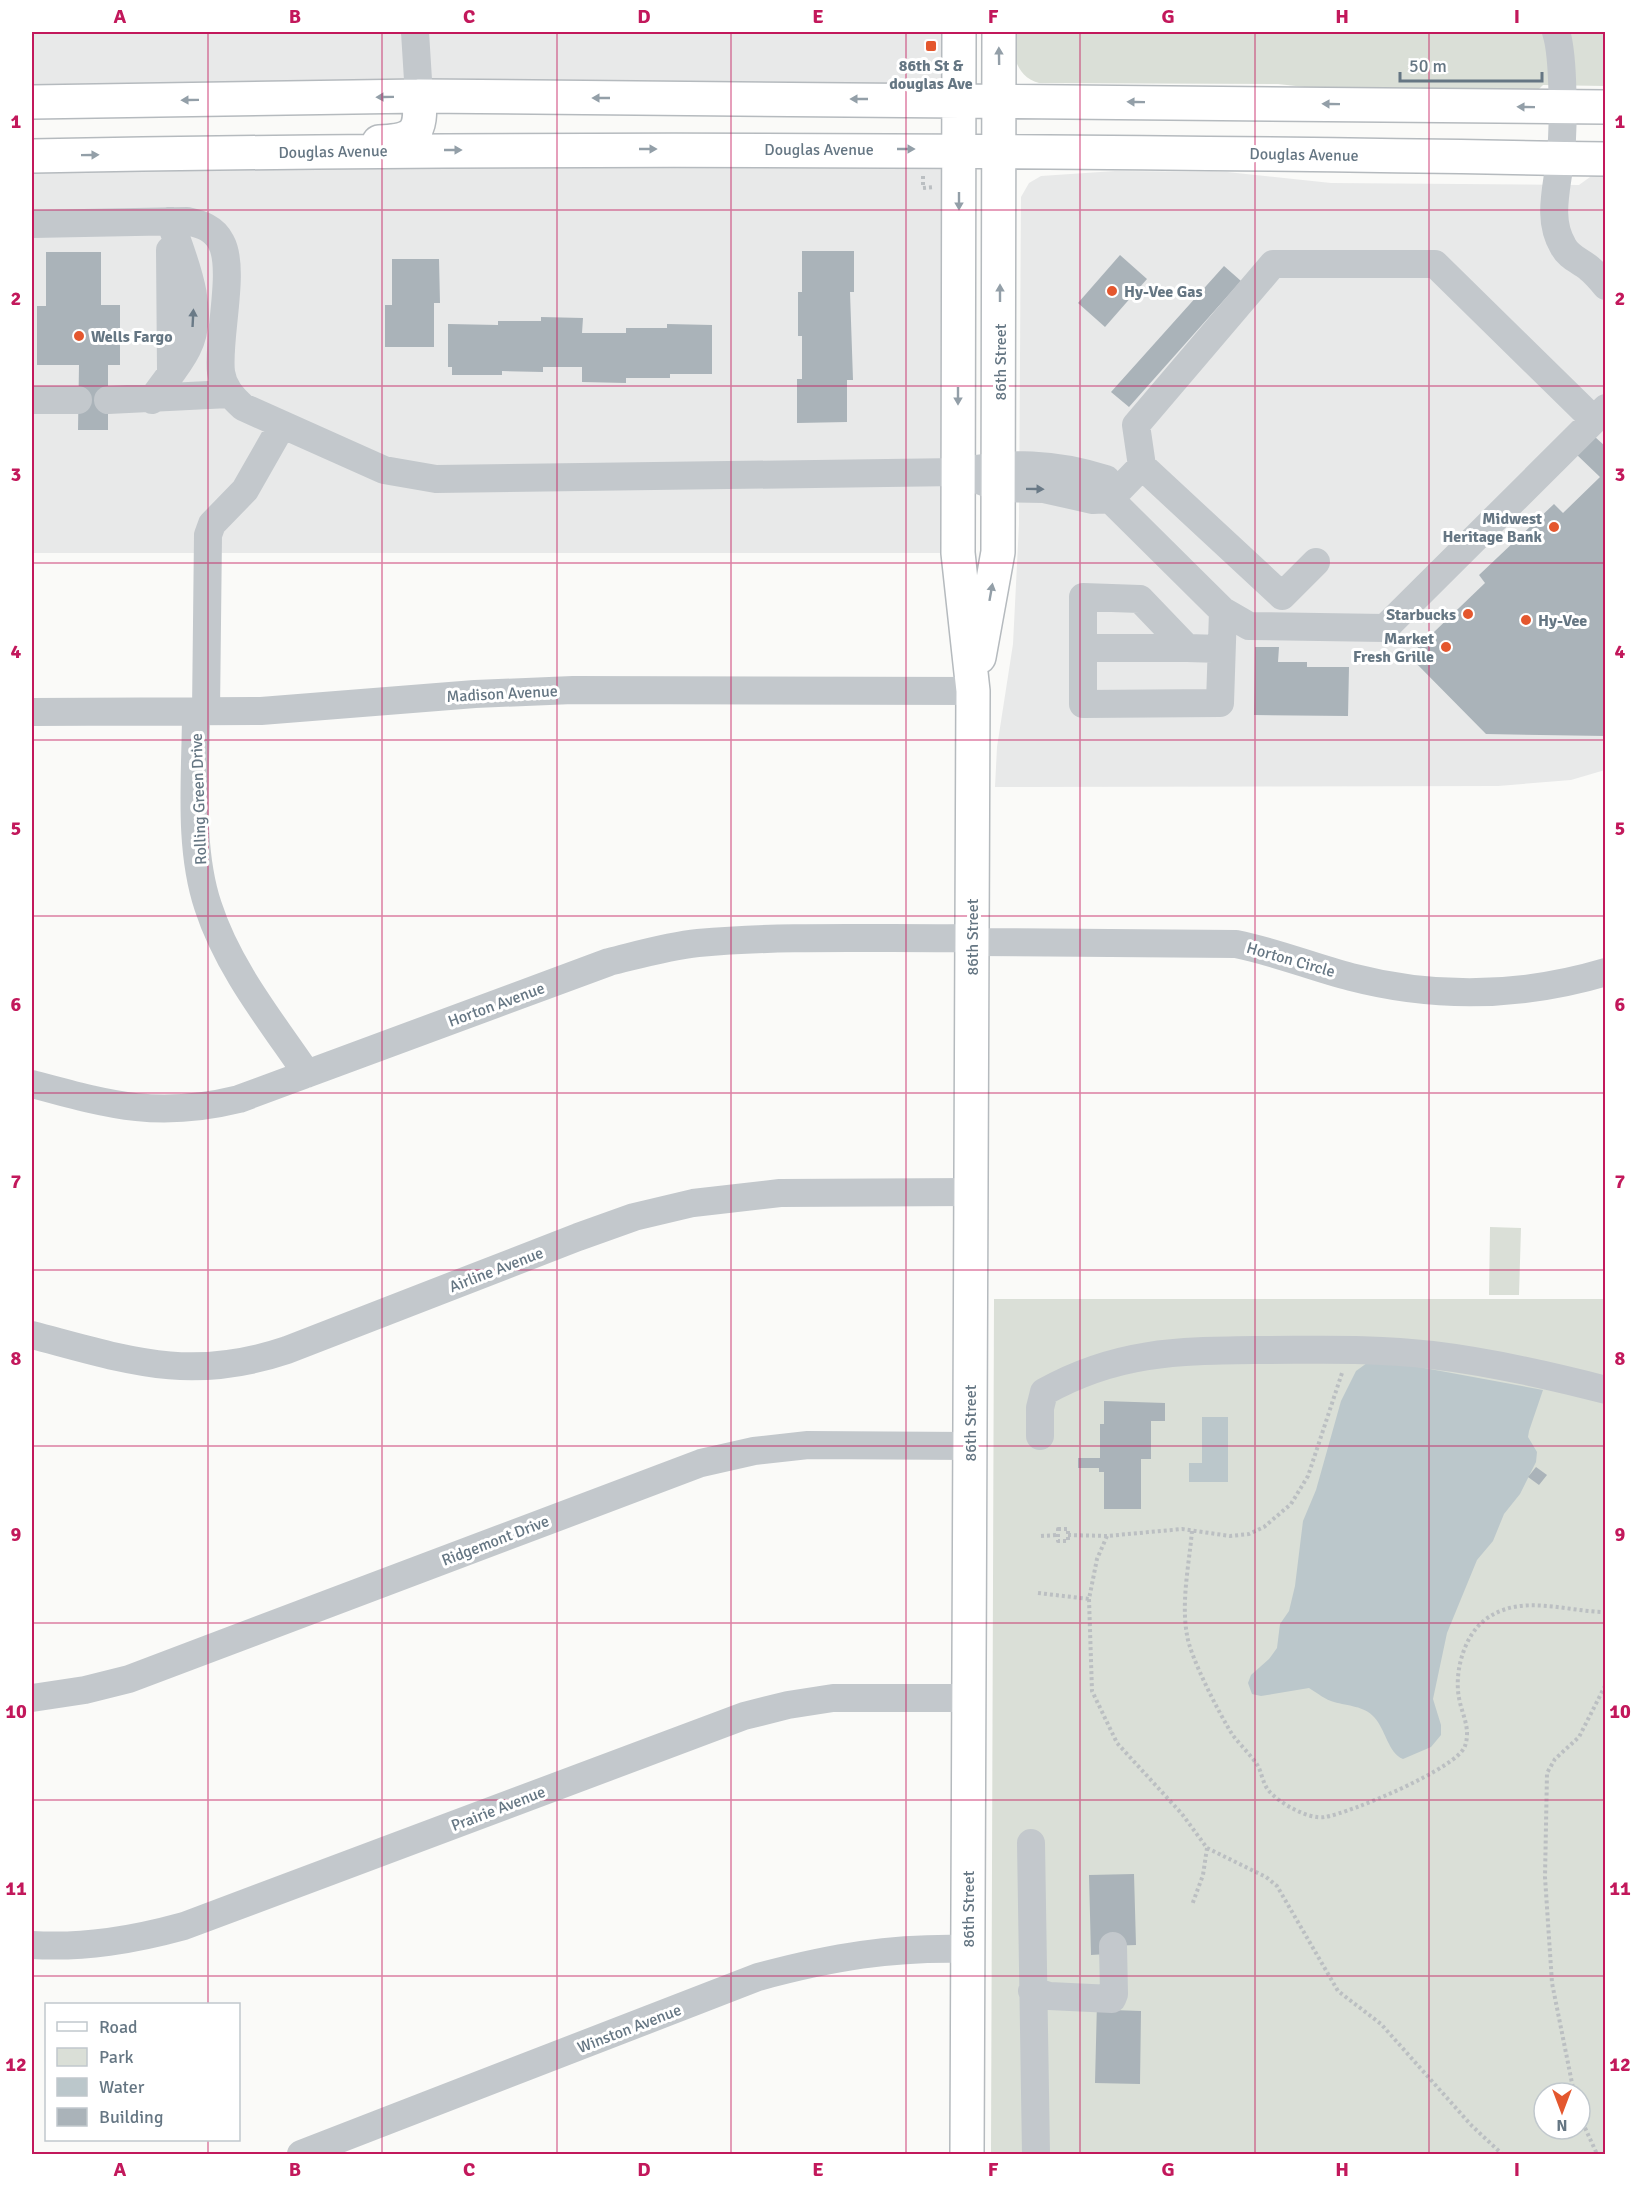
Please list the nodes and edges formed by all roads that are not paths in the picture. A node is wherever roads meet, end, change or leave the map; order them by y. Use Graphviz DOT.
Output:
graph roads {
  1 [pos="415,32"];
  2 [pos="959,32"];
  3 [pos="999,32"];
  4 [pos="1556,32"];
  5 [pos="419,96"];
  6 [pos="959,100"];
  7 [pos="1000,100"];
  8 [pos="32,102"];
  9 [pos="1560,107"];
  10 [pos="1605,107"];
  11 [pos="959,149"];
  12 [pos="1000,149"];
  13 [pos="288,152"];
  14 [pos="32,156"];
  15 [pos="1561,158"];
  16 [pos="1605,159"];
  17 [pos="170,221"];
  18 [pos="32,224"];
  19 [pos="1605,286"];
  20 [pos="229,394"];
  21 [pos="32,400"];
  22 [pos="78,400"];
  23 [pos="108,400"];
  24 [pos="152,400"];
  25 [pos="1600,414"];
  26 [pos="282,425"];
  27 [pos="1142,466"];
  28 [pos="958,472"];
  29 [pos="1000,476"];
  30 [pos="1110,499"];
  31 [pos="1316,562"];
  32 [pos="1223,611"];
  33 [pos="1083,648"];
  34 [pos="1187,648"];
  35 [pos="1221,649"];
  36 [pos="973,691"];
  37 [pos="201,711"];
  38 [pos="32,712"];
  39 [pos="972,940"];
  40 [pos="1605,972"];
  41 [pos="307,1074"];
  42 [pos="32,1084"];
  43 [pos="971,1192"];
  44 [pos="32,1335"];
  45 [pos="1605,1390"];
  46 [pos="1040,1436"];
  47 [pos="970,1446"];
  48 [pos="32,1698"];
  49 [pos="969,1698"];
  50 [pos="1031,1843"];
  51 [pos="32,1946"];
  52 [pos="1113,1946"];
  53 [pos="968,1949"];
  54 [pos="1032,1991"];
  55 [pos="301,2154"];
  56 [pos="967,2154"];
  57 [pos="1035,2154"];
  1 -- 5 [label="street"];
  2 -- 6 [label="main road, 86th Street"];
  7 -- 3 [label="main road, 86th Street, one-way"];
  4 -- 9 [label="street"];
  6 -- 5 [label="main road, one-way"];
  5 -- 8 [label="main road, one-way"];
  5 -- 13 [label="main road"];
  6 -- 7 [label="main road"];
  6 -- 11 [label="main road, 86th Street"];
  9 -- 7 [label="main road, one-way"];
  7 -- 12 [label="main road, 86th Street"];
  9 -- 10 [label="main road"];
  9 -- 15 [label="street"];
  11 -- 12 [label="main road, Douglas Avenue"];
  13 -- 11 [label="main road, Douglas Avenue, one-way"];
  11 -- 28 [label="main road, 86th Street, one-way"];
  12 -- 15 [label="main road, Douglas Avenue"];
  29 -- 12 [label="main road, 86th Street, one-way"];
  14 -- 13 [label="main road, Douglas Avenue, one-way"];
  15 -- 16 [label="main road, Douglas Avenue"];
  15 -- 19 [label="street"];
  17 -- 18 [label="street"];
  17 -- 20 [label="street"];
  17 -- 24 [label="street"];
  20 -- 24 [label="street"];
  20 -- 26 [label="street"];
  21 -- 22 [label="street"];
  23 -- 24 [label="street"];
  25 -- 27 [label="street"];
  25 -- 32 [label="street"];
  26 -- 28 [label="street"];
  26 -- 37 [label="street, Rolling Green Drive"];
  27 -- 30 [label="street"];
  27 -- 31 [label="street"];
  28 -- 29 [label="street"];
  28 -- 36 [label="main road, 86th Street"];
  29 -- 30 [label="street"];
  36 -- 29 [label="main road, 86th Street, one-way"];
  30 -- 32 [label="street"];
  32 -- 35 [label="street"];
  33 -- 34 [label="street"];
  33 -- 34 [label="street"];
  33 -- 35 [label="street"];
  34 -- 35 [label="street"];
  36 -- 37 [label="street, Madison Avenue"];
  36 -- 39 [label="main road, 86th Street"];
  37 -- 38 [label="street, Madison Avenue"];
  37 -- 41 [label="street, Rolling Green Drive"];
  39 -- 40 [label="street, Horton Circle"];
  39 -- 41 [label="street, Horton Avenue"];
  39 -- 43 [label="main road, 86th Street"];
  41 -- 42 [label="street, Horton Avenue"];
  43 -- 44 [label="street, Airline Avenue"];
  43 -- 47 [label="main road, 86th Street"];
  45 -- 46 [label="street"];
  47 -- 48 [label="street, Ridgemont Drive"];
  47 -- 49 [label="main road, 86th Street"];
  49 -- 51 [label="street, Prairie Avenue"];
  49 -- 53 [label="main road, 86th Street"];
  50 -- 54 [label="street"];
  52 -- 54 [label="street"];
  53 -- 55 [label="street, Winston Avenue"];
  53 -- 56 [label="main road, 86th Street"];
  54 -- 57 [label="street"];
}
